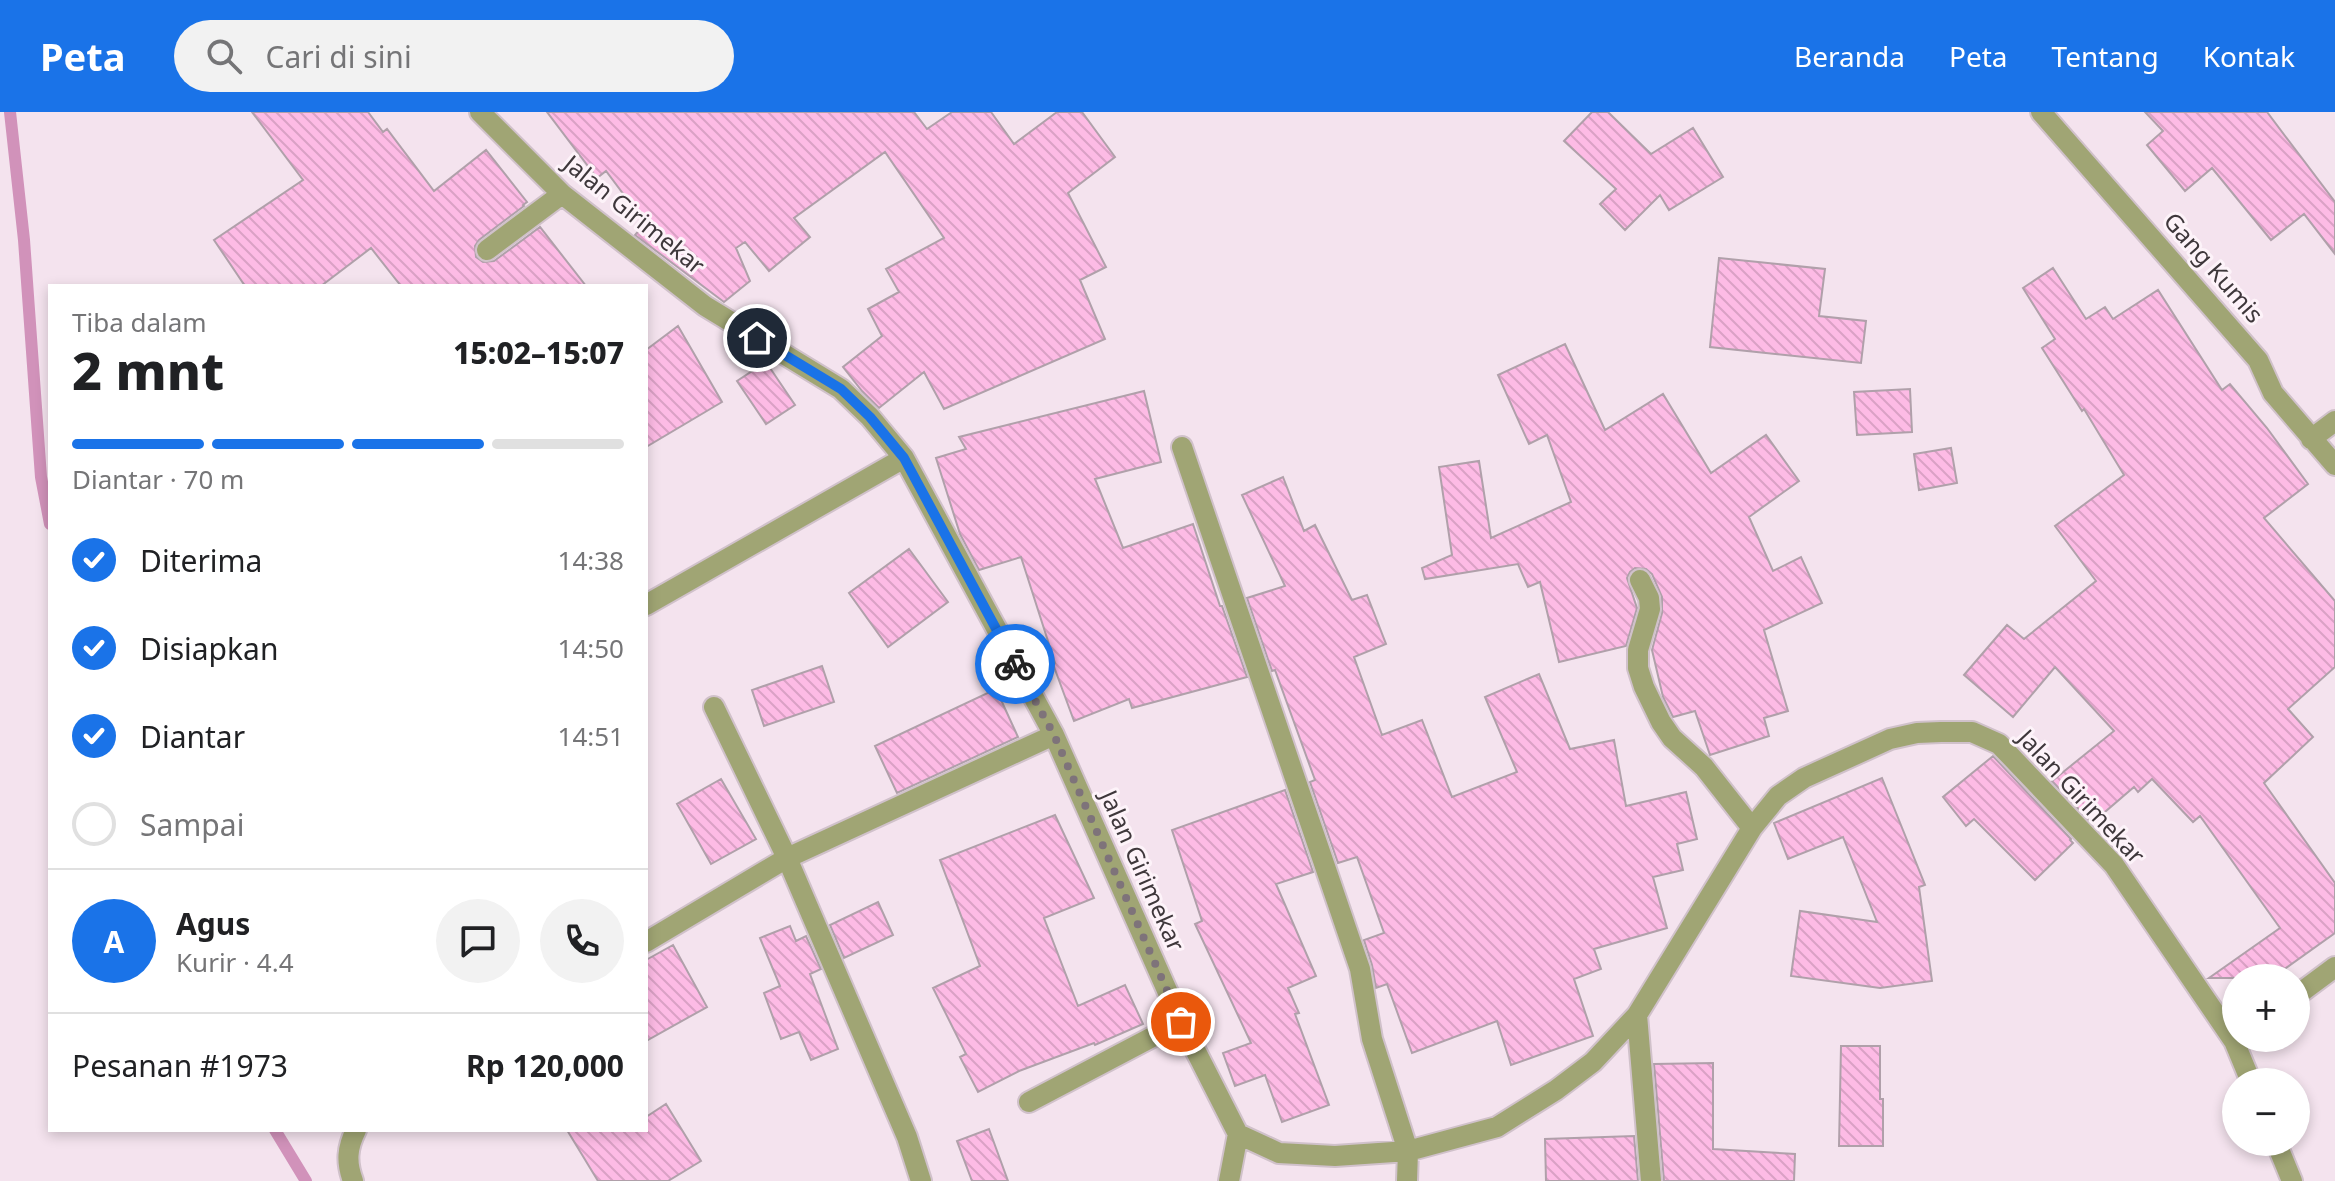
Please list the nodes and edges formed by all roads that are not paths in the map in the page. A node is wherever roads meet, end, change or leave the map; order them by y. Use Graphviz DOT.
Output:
graph roads {
  1 [pos="480,112"];
  2 [pos="2041,112"];
  3 [pos="562,194"];
  4 [pos="487,250"];
  5 [pos="2335,421"];
  6 [pos="2311,439"];
  7 [pos="1182,447"];
  8 [pos="904,458"];
  9 [pos="2335,465"];
  10 [pos="1640,580"];
  11 [pos="648,604"];
  12 [pos="714,707"];
  13 [pos="1054,735"];
  14 [pos="1752,828"];
  15 [pos="787,858"];
  16 [pos="648,941"];
  17 [pos="2335,967"];
  18 [pos="2310,986"];
  19 [pos="1637,1015"];
  20 [pos="2222,1020"];
  21 [pos="1181,1022"];
  22 [pos="1029,1102"];
  23 [pos="355,1132"];
  24 [pos="1238,1134"];
  25 [pos="1408,1151"];
  26 [pos="2282,1156"];
  27 [pos="919,1180"];
  28 [pos="353,1181"];
  29 [pos="1229,1181"];
  30 [pos="1407,1181"];
  31 [pos="1651,1181"];
  32 [pos="2292,1181"];
  1 -- 3 [label="street, Jalan Girimekar"];
  2 -- 6 [label="street, Gang Kumis"];
  3 -- 4 [label="street"];
  3 -- 8 [label="street, Jalan Girimekar"];
  5 -- 6 [label="street"];
  6 -- 9 [label="street, Gang Kumis"];
  7 -- 25 [label="street"];
  8 -- 11 [label="street"];
  8 -- 13 [label="street, Jalan Girimekar"];
  10 -- 14 [label="street"];
  12 -- 15 [label="street"];
  13 -- 15 [label="street"];
  13 -- 21 [label="street, Jalan Girimekar"];
  14 -- 19 [label="street, Jalan Girimekar"];
  14 -- 20 [label="street, Jalan Girimekar"];
  15 -- 16 [label="street"];
  15 -- 27 [label="street"];
  17 -- 18 [label="street"];
  19 -- 25 [label="street, Jalan Girimekar"];
  19 -- 31 [label="street"];
  21 -- 22 [label="street"];
  21 -- 24 [label="street, Jalan Girimekar"];
  23 -- 28 [label="street"];
  24 -- 25 [label="street, Jalan Girimekar"];
  24 -- 29 [label="street"];
  25 -- 30 [label="street"];
  26 -- 32 [label="street"];
}
